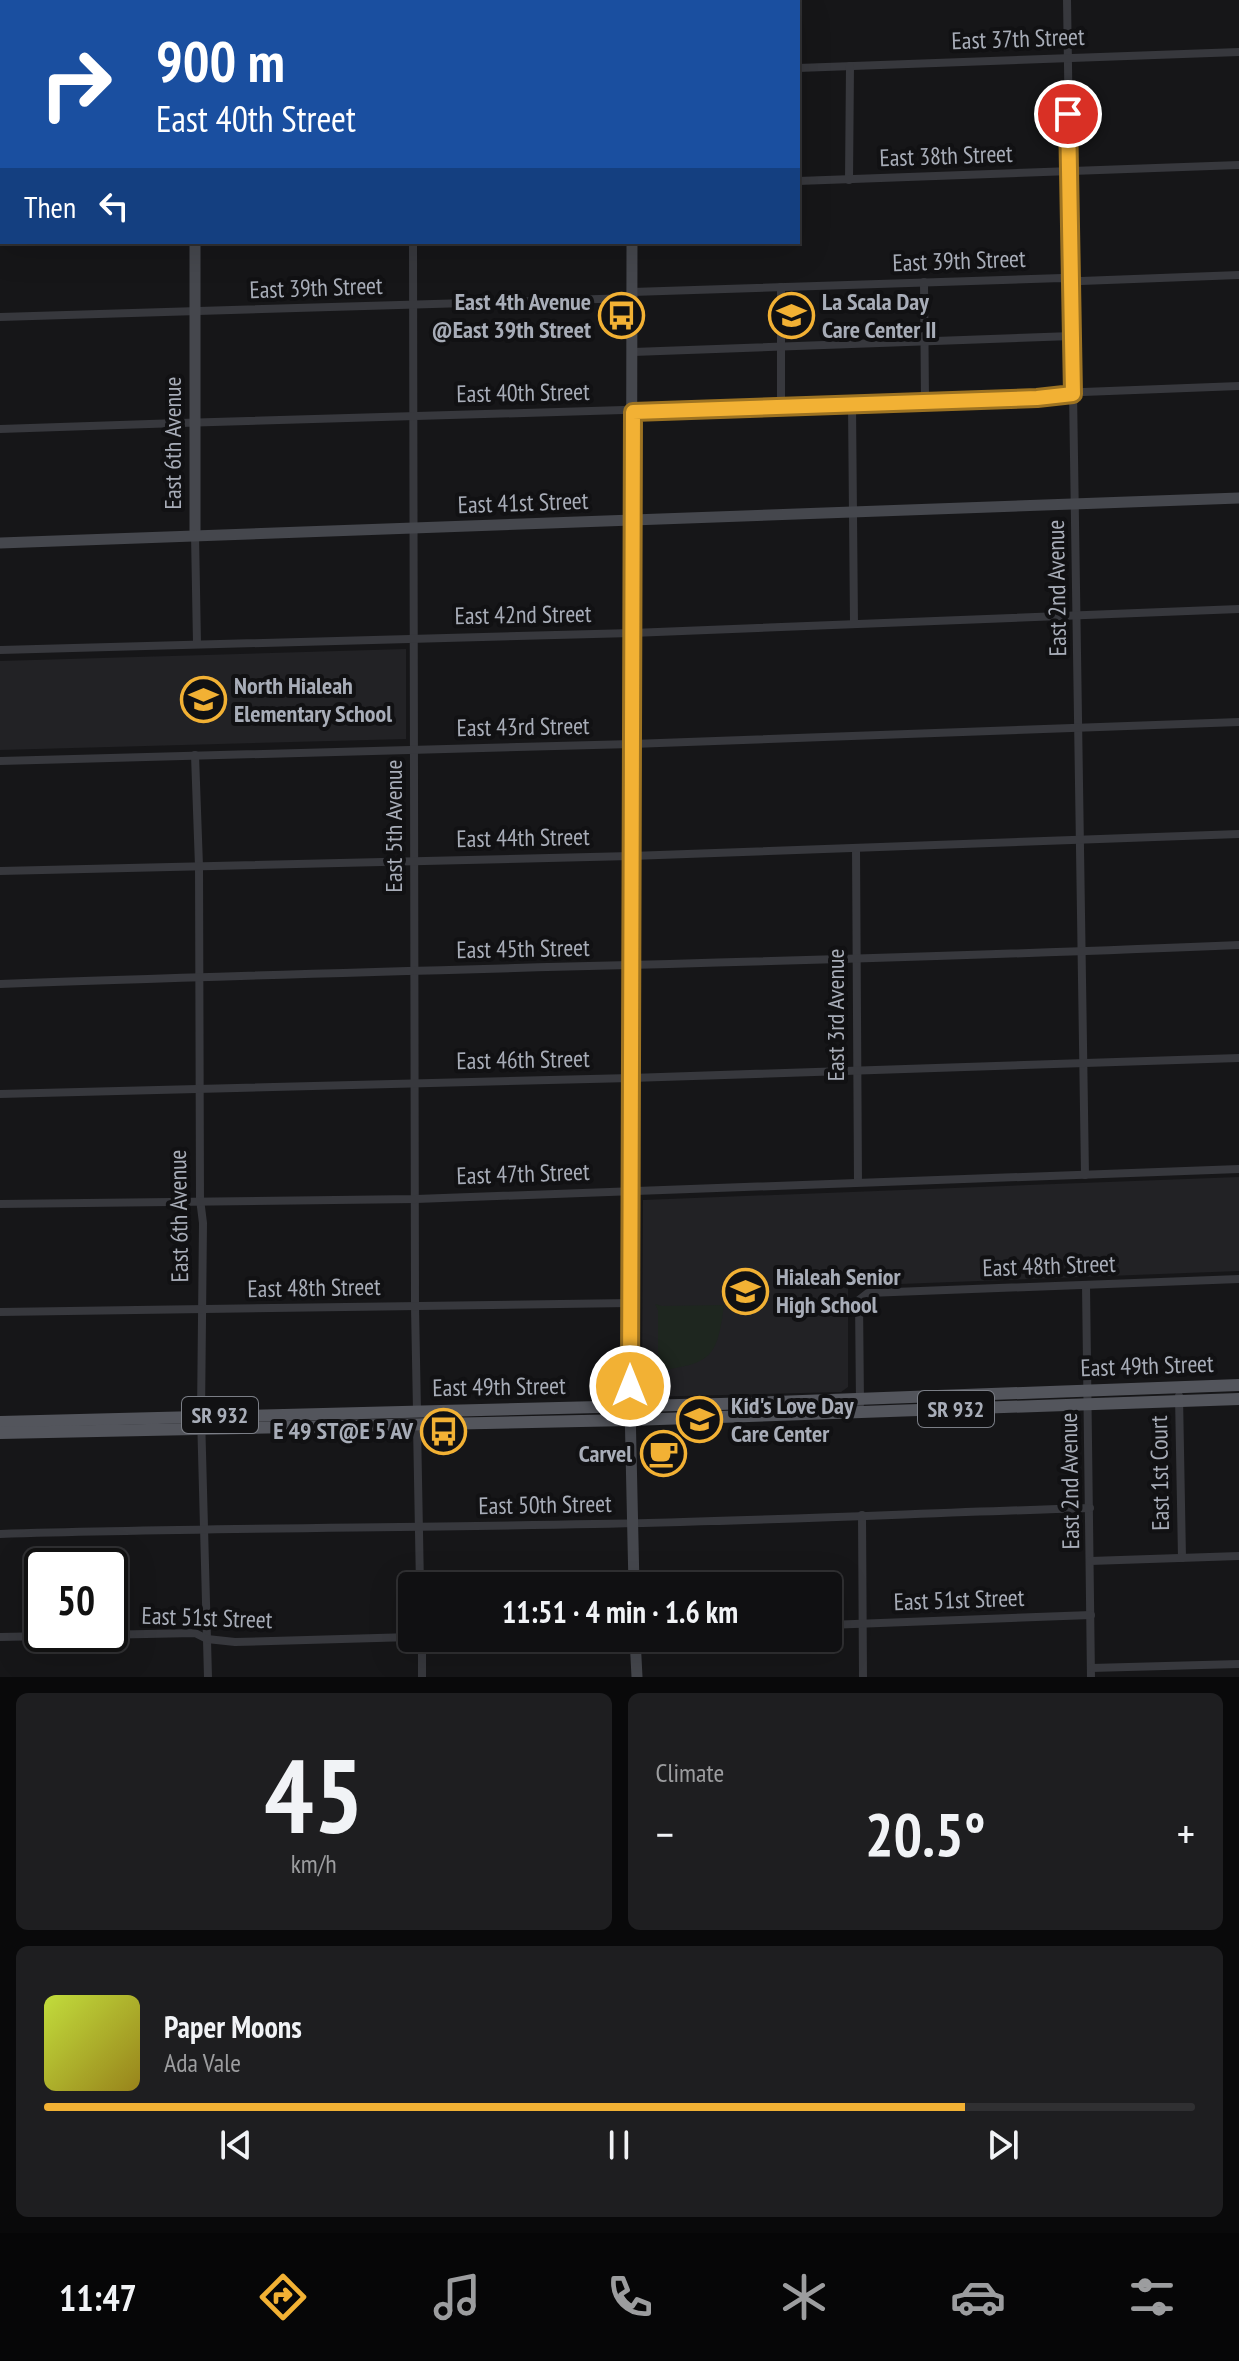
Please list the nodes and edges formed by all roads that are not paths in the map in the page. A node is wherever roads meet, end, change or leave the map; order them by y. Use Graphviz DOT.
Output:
graph roads {
  1 [pos="1067,0"];
  2 [pos="1239,52"];
  3 [pos="1067,57"];
  4 [pos="850,66"];
  5 [pos="800,68"];
  6 [pos="1239,165"];
  7 [pos="1069,170"];
  8 [pos="849,180"];
  9 [pos="800,181"];
  10 [pos="195,244"];
  11 [pos="413,244"];
  12 [pos="632,244"];
  13 [pos="1239,275"];
  14 [pos="1072,280"];
  15 [pos="924,282"];
  16 [pos="781,287"];
  17 [pos="632,295"];
  18 [pos="414,305"];
  19 [pos="196,311"];
  20 [pos="0,317"];
  21 [pos="1072,336"];
  22 [pos="925,343"];
  23 [pos="780,348"];
  24 [pos="633,352"];
  25 [pos="1239,386"];
  26 [pos="1073,394"];
  27 [pos="925,402"];
  28 [pos="852,405"];
  29 [pos="781,408"];
  30 [pos="633,412"];
  31 [pos="413,415"];
  32 [pos="194,422"];
  33 [pos="0,429"];
  34 [pos="1239,498"];
  35 [pos="1076,503"];
  36 [pos="853,512"];
  37 [pos="632,520"];
  38 [pos="413,529"];
  39 [pos="195,534"];
  40 [pos="0,543"];
  41 [pos="1239,609"];
  42 [pos="1077,614"];
  43 [pos="854,624"];
  44 [pos="632,633"];
  45 [pos="414,637"];
  46 [pos="197,644"];
  47 [pos="0,650"];
  48 [pos="1239,722"];
  49 [pos="1078,728"];
  50 [pos="632,744"];
  51 [pos="414,749"];
  52 [pos="195,755"];
  53 [pos="0,761"];
  54 [pos="1239,834"];
  55 [pos="1080,840"];
  56 [pos="856,848"];
  57 [pos="631,856"];
  58 [pos="415,860"];
  59 [pos="199,866"];
  60 [pos="0,871"];
  61 [pos="1239,945"];
  62 [pos="1081,952"];
  63 [pos="856,958"];
  64 [pos="631,966"];
  65 [pos="414,972"];
  66 [pos="199,976"];
  67 [pos="0,984"];
  68 [pos="1239,1058"];
  69 [pos="1083,1062"];
  70 [pos="857,1071"];
  71 [pos="631,1078"];
  72 [pos="416,1082"];
  73 [pos="199,1089"];
  74 [pos="0,1094"];
  75 [pos="1239,1169"];
  76 [pos="1085,1175"];
  77 [pos="858,1182"];
  78 [pos="630,1190"];
  79 [pos="200,1199"];
  80 [pos="416,1199"];
  81 [pos="0,1204"];
  82 [pos="1239,1279"];
  83 [pos="1086,1285"];
  84 [pos="630,1303"];
  85 [pos="415,1307"];
  86 [pos="202,1310"];
  87 [pos="0,1312"];
  88 [pos="1239,1385"];
  89 [pos="1179,1387"];
  90 [pos="1089,1397"];
  91 [pos="1239,1399"];
  92 [pos="1179,1401"];
  93 [pos="860,1405"];
  94 [pos="630,1406"];
  95 [pos="477,1409"];
  96 [pos="417,1411"];
  97 [pos="630,1420"];
  98 [pos="0,1422"];
  99 [pos="202,1422"];
  100 [pos="417,1425"];
  101 [pos="348,1426"];
  102 [pos="0,1433"];
  103 [pos="1090,1508"];
  104 [pos="862,1515"];
  105 [pos="633,1523"];
  106 [pos="204,1528"];
  107 [pos="419,1528"];
  108 [pos="0,1534"];
  109 [pos="1239,1556"];
  110 [pos="1182,1558"];
  111 [pos="1090,1561"];
  112 [pos="420,1572"];
  113 [pos="634,1572"];
  114 [pos="1091,1615"];
  115 [pos="862,1623"];
  116 [pos="842,1624"];
  117 [pos="0,1637"];
  118 [pos="398,1637"];
  119 [pos="207,1639"];
  120 [pos="422,1652"];
  121 [pos="636,1652"];
  122 [pos="1239,1664"];
  123 [pos="1091,1672"];
  124 [pos="208,1677"];
  125 [pos="422,1677"];
  126 [pos="637,1677"];
  127 [pos="863,1677"];
  1 -- 3 [label="street, East 2nd Avenue"];
  2 -- 3 [label="street, East 37th Street"];
  3 -- 4 [label="street, East 37th Street"];
  3 -- 7 [label="street, East 2nd Avenue"];
  4 -- 5 [label="street, East 37th Street"];
  4 -- 8 [label="street"];
  6 -- 7 [label="street, East 38th Street"];
  7 -- 8 [label="street, East 38th Street"];
  7 -- 14 [label="street, East 2nd Avenue"];
  8 -- 9 [label="street, East 38th Street"];
  10 -- 19 [label="street, East 6th Avenue"];
  11 -- 18 [label="street, East 5th Avenue"];
  12 -- 17 [label="street"];
  13 -- 14 [label="street, East 39th Street"];
  14 -- 15 [label="street, East 39th Street"];
  14 -- 21 [label="street, East 2nd Avenue"];
  15 -- 16 [label="street, East 39th Street"];
  15 -- 22 [label="street"];
  16 -- 17 [label="street, East 39th Street"];
  16 -- 23 [label="street"];
  17 -- 18 [label="street, East 39th Street"];
  17 -- 24 [label="street"];
  18 -- 19 [label="street, East 39th Street"];
  18 -- 31 [label="street, East 5th Avenue"];
  19 -- 20 [label="street, East 39th Street"];
  19 -- 32 [label="street, East 6th Avenue"];
  21 -- 22 [label="street"];
  21 -- 26 [label="street, East 2nd Avenue"];
  22 -- 23 [label="street"];
  22 -- 27 [label="street"];
  23 -- 24 [label="street"];
  23 -- 29 [label="street"];
  24 -- 30 [label="street"];
  25 -- 26 [label="street, East 40th Street"];
  26 -- 27 [label="street, East 40th Street"];
  26 -- 35 [label="street, East 2nd Avenue"];
  27 -- 28 [label="street, East 40th Street"];
  28 -- 29 [label="street, East 40th Street"];
  28 -- 36 [label="street"];
  29 -- 30 [label="street, East 40th Street"];
  30 -- 31 [label="street, East 40th Street"];
  30 -- 37 [label="street"];
  31 -- 32 [label="street, East 40th Street"];
  31 -- 38 [label="street, East 5th Avenue"];
  32 -- 33 [label="street, East 40th Street"];
  32 -- 39 [label="street, East 6th Avenue"];
  34 -- 35 [label="street, East 41st Street"];
  35 -- 36 [label="street, East 41st Street"];
  35 -- 42 [label="street, East 2nd Avenue"];
  36 -- 37 [label="street, East 41st Street"];
  36 -- 43 [label="street"];
  37 -- 38 [label="street, East 41st Street"];
  37 -- 44 [label="street"];
  38 -- 39 [label="street, East 41st Street"];
  38 -- 45 [label="street, East 5th Avenue"];
  39 -- 40 [label="street, East 41st Street"];
  39 -- 46 [label="street, East 6th Avenue"];
  41 -- 42 [label="street, East 42nd Street"];
  42 -- 43 [label="street, East 42nd Street"];
  42 -- 49 [label="street, East 2nd Avenue"];
  43 -- 44 [label="street, East 42nd Street"];
  44 -- 45 [label="street, East 42nd Street"];
  44 -- 50 [label="street"];
  45 -- 46 [label="street, East 42nd Street"];
  45 -- 51 [label="street, East 5th Avenue"];
  46 -- 47 [label="street, East 42nd Street"];
  48 -- 49 [label="street, East 43rd Street"];
  49 -- 50 [label="street, East 43rd Street"];
  49 -- 55 [label="street, East 2nd Avenue"];
  50 -- 51 [label="street, East 43rd Street"];
  50 -- 57 [label="street"];
  51 -- 52 [label="street, East 43rd Street"];
  51 -- 58 [label="street, East 5th Avenue"];
  52 -- 53 [label="street, East 43rd Street"];
  52 -- 59 [label="street, East 6th Avenue"];
  54 -- 55 [label="street, East 44th Street"];
  55 -- 56 [label="street, East 44th Street"];
  55 -- 62 [label="street, East 2nd Avenue"];
  56 -- 57 [label="street, East 44th Street"];
  56 -- 63 [label="street, East 3rd Avenue"];
  57 -- 58 [label="street, East 44th Street"];
  57 -- 64 [label="street"];
  58 -- 59 [label="street, East 44th Street"];
  58 -- 65 [label="street, East 5th Avenue"];
  59 -- 60 [label="street, East 44th Street"];
  59 -- 66 [label="street, East 6th Avenue"];
  61 -- 62 [label="street, East 45th Street"];
  62 -- 63 [label="street, East 45th Street"];
  62 -- 69 [label="street, East 2nd Avenue"];
  63 -- 64 [label="street, East 45th Street"];
  63 -- 70 [label="street, East 3rd Avenue"];
  64 -- 65 [label="street, East 45th Street"];
  64 -- 71 [label="street"];
  65 -- 66 [label="street, East 45th Street"];
  65 -- 72 [label="street, East 5th Avenue"];
  66 -- 67 [label="street, East 45th Street"];
  66 -- 73 [label="street, East 6th Avenue"];
  68 -- 69 [label="street, East 46th Street"];
  69 -- 70 [label="street, East 46th Street"];
  69 -- 76 [label="street, East 2nd Avenue"];
  70 -- 71 [label="street, East 46th Street"];
  70 -- 77 [label="street, East 3rd Avenue"];
  71 -- 72 [label="street, East 46th Street"];
  71 -- 78 [label="street"];
  72 -- 73 [label="street, East 46th Street"];
  72 -- 80 [label="street, East 5th Avenue"];
  73 -- 74 [label="street, East 46th Street"];
  73 -- 79 [label="street, East 6th Avenue"];
  75 -- 76 [label="street, East 47th Street"];
  76 -- 77 [label="street, East 47th Street"];
  77 -- 78 [label="street, East 47th Street"];
  78 -- 80 [label="street, East 47th Street"];
  78 -- 84 [label="street"];
  79 -- 80 [label="street, East 47th Street"];
  79 -- 81 [label="street, East 47th Street"];
  79 -- 86 [label="street, East 6th Avenue"];
  80 -- 85 [label="street, East 5th Avenue"];
  82 -- 83 [label="street, East 48th Street"];
  83 -- 90 [label="street, East 2nd Avenue"];
  83 -- 93 [label="street, East 48th Street"];
  84 -- 85 [label="street, East 48th Street"];
  84 -- 94 [label="street"];
  85 -- 86 [label="street, East 48th Street"];
  85 -- 96 [label="street, East 5th Avenue"];
  86 -- 87 [label="street, East 48th Street"];
  86 -- 99 [label="street, East 6th Avenue"];
  88 -- 89 [label="main road, East 49th Street / SR 932"];
  89 -- 90 [label="main road, East 49th Street / SR 932"];
  89 -- 92 [label="street, East 1st Court"];
  90 -- 92 [label="main road, East 49th Street / SR 932"];
  90 -- 93 [label="main road, East 49th Street / SR 932"];
  90 -- 103 [label="street, East 2nd Avenue"];
  91 -- 92 [label="main road, East 49th Street / SR 932"];
  92 -- 110 [label="street, East 1st Court"];
  93 -- 94 [label="main road, East 49th Street / SR 932"];
  93 -- 97 [label="main road, East 49th Street / SR 932"];
  94 -- 95 [label="main road, East 49th Street / SR 932"];
  94 -- 97 [label="street"];
  95 -- 96 [label="main road, East 49th Street / SR 932"];
  95 -- 100 [label="main road"];
  96 -- 99 [label="main road, East 49th Street / SR 932"];
  96 -- 101 [label="main road"];
  97 -- 100 [label="main road, East 49th Street / SR 932"];
  97 -- 105 [label="street"];
  98 -- 99 [label="main road, East 49th Street / SR 932"];
  99 -- 101 [label="main road, East 49th Street / SR 932"];
  99 -- 102 [label="main road, East 49th Street / SR 932"];
  99 -- 106 [label="street, East 6th Avenue"];
  100 -- 101 [label="main road, East 49th Street / SR 932"];
  100 -- 107 [label="street"];
  103 -- 104 [label="street, East 50th Street"];
  103 -- 111 [label="street, East 2nd Avenue"];
  104 -- 105 [label="street, East 50th Street"];
  104 -- 115 [label="street"];
  105 -- 107 [label="street, East 50th Street"];
  105 -- 113 [label="street"];
  106 -- 107 [label="street, East 50th Street"];
  106 -- 108 [label="street, East 50th Street"];
  106 -- 119 [label="street, East 6th Avenue"];
  107 -- 112 [label="street"];
  109 -- 110 [label="street"];
  110 -- 111 [label="street"];
  111 -- 114 [label="street, East 2nd Avenue"];
  114 -- 115 [label="street, East 51st Street"];
  114 -- 123 [label="street, East 2nd Avenue"];
  115 -- 116 [label="street, East 51st Street"];
  115 -- 127 [label="street"];
  117 -- 119 [label="street, East 51st Street"];
  118 -- 119 [label="street, East 51st Street"];
  119 -- 124 [label="street, East 6th Avenue"];
  120 -- 125 [label="street"];
  121 -- 126 [label="street"];
  122 -- 123 [label="street"];
}
